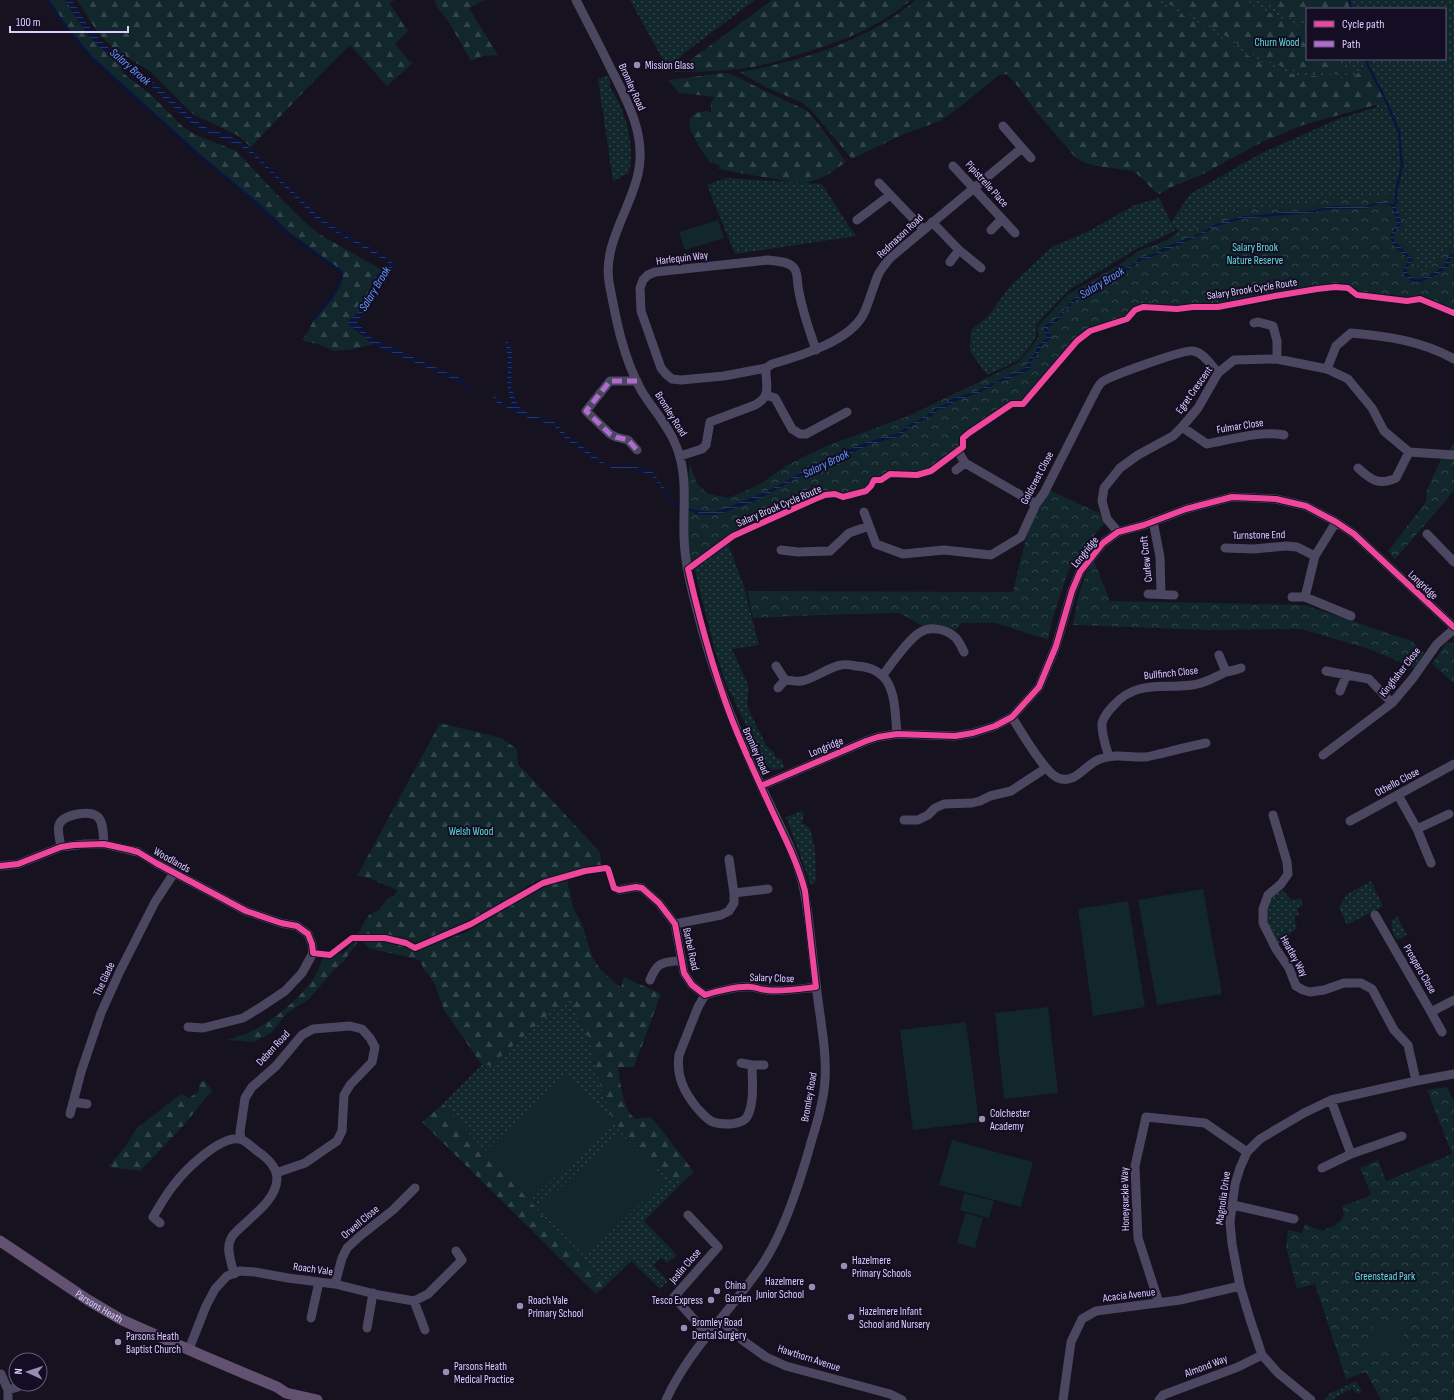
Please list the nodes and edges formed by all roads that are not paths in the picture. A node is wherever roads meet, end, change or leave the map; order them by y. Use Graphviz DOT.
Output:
graph roads {
  1 [pos="576,0"];
  2 [pos="1003,126"];
  3 [pos="1022,148"];
  4 [pos="1031,158"];
  5 [pos="953,166"];
  6 [pos="879,183"];
  7 [pos="973,188"];
  8 [pos="890,195"];
  9 [pos="857,220"];
  10 [pos="1002,220"];
  11 [pos="932,222"];
  12 [pos="923,229"];
  13 [pos="991,230"];
  14 [pos="1015,233"];
  15 [pos="959,250"];
  16 [pos="950,262"];
  17 [pos="981,268"];
  18 [pos="1254,323"];
  19 [pos="816,350"];
  20 [pos="1277,359"];
  21 [pos="1454,359"];
  22 [pos="766,368"];
  23 [pos="1327,369"];
  24 [pos="1218,373"];
  25 [pos="637,381"];
  26 [pos="766,395"];
  27 [pos="847,412"];
  28 [pos="1182,427"];
  29 [pos="1284,435"];
  30 [pos="637,450"];
  31 [pos="958,451"];
  32 [pos="1409,452"];
  33 [pos="1454,455"];
  34 [pos="680,456"];
  35 [pos="965,463"];
  36 [pos="1358,468"];
  37 [pos="956,470"];
  38 [pos="1036,504"];
  39 [pos="864,512"];
  40 [pos="1153,521"];
  41 [pos="1336,522"];
  42 [pos="869,526"];
  43 [pos="1118,532"];
  44 [pos="1427,534"];
  45 [pos="1226,548"];
  46 [pos="781,550"];
  47 [pos="1315,556"];
  48 [pos="1454,562"];
  49 [pos="1148,594"];
  50 [pos="1161,594"];
  51 [pos="1174,595"];
  52 [pos="1292,597"];
  53 [pos="1305,597"];
  54 [pos="1351,616"];
  55 [pos="1454,628"];
  56 [pos="964,652"];
  57 [pos="1219,655"];
  58 [pos="776,666"];
  59 [pos="1241,668"];
  60 [pos="1326,671"];
  61 [pos="1226,672"];
  62 [pos="1347,674"];
  63 [pos="883,675"];
  64 [pos="785,680"];
  65 [pos="778,688"];
  66 [pos="1340,691"];
  67 [pos="1392,703"];
  68 [pos="1012,717"];
  69 [pos="897,734"];
  70 [pos="1206,743"];
  71 [pos="1322,754"];
  72 [pos="1108,756"];
  73 [pos="1454,764"];
  74 [pos="1046,768"];
  75 [pos="761,786"];
  76 [pos="1398,796"];
  77 [pos="1449,814"];
  78 [pos="1273,816"];
  79 [pos="904,820"];
  80 [pos="1350,821"];
  81 [pos="1417,829"];
  82 [pos="104,844"];
  83 [pos="61,847"];
  84 [pos="729,859"];
  85 [pos="1431,862"];
  86 [pos="0,866"];
  87 [pos="174,873"];
  88 [pos="768,889"];
  89 [pos="619,890"];
  90 [pos="734,893"];
  91 [pos="1375,915"];
  92 [pos="675,924"];
  93 [pos="682,960"];
  94 [pos="650,980"];
  95 [pos="816,987"];
  96 [pos="704,995"];
  97 [pos="1454,1000"];
  98 [pos="1431,1012"];
  99 [pos="188,1027"];
  100 [pos="1442,1032"];
  101 [pos="741,1064"];
  102 [pos="764,1064"];
  103 [pos="752,1065"];
  104 [pos="1454,1074"];
  105 [pos="1416,1081"];
  106 [pos="1331,1100"];
  107 [pos="73,1102"];
  108 [pos="87,1104"];
  109 [pos="70,1114"];
  110 [pos="1402,1136"];
  111 [pos="241,1139"];
  112 [pos="1247,1152"];
  113 [pos="1351,1154"];
  114 [pos="1322,1168"];
  115 [pos="276,1173"];
  116 [pos="415,1188"];
  117 [pos="1233,1205"];
  118 [pos="688,1214"];
  119 [pos="1294,1219"];
  120 [pos="160,1223"];
  121 [pos="0,1242"];
  122 [pos="456,1251"];
  123 [pos="234,1274"];
  124 [pos="319,1282"];
  125 [pos="336,1284"];
  126 [pos="1240,1286"];
  127 [pos="373,1293"];
  128 [pos="414,1301"];
  129 [pos="1159,1303"];
  130 [pos="311,1318"];
  131 [pos="720,1320"];
  132 [pos="367,1328"];
  133 [pos="425,1330"];
  134 [pos="708,1335"];
  135 [pos="189,1349"];
  136 [pos="1262,1355"];
  137 [pos="1,1374"];
  138 [pos="8,1390"];
  139 [pos="284,1397"];
  140 [pos="317,1400"];
  141 [pos="666,1400"];
  142 [pos="902,1400"];
  143 [pos="1063,1400"];
  144 [pos="1159,1400"];
  145 [pos="1311,1400"];
  1 -- 25 [label="street, Bromley Road"];
  2 -- 3 [label="street"];
  3 -- 4 [label="street"];
  3 -- 7 [label="street, Redmason Road"];
  5 -- 7 [label="street, Pipistrelle Place"];
  6 -- 8 [label="street"];
  7 -- 10 [label="street, Pipistrelle Place"];
  7 -- 11 [label="street, Redmason Road"];
  8 -- 9 [label="street"];
  8 -- 12 [label="street"];
  10 -- 13 [label="street, Pipistrelle Place"];
  10 -- 14 [label="street, Pipistrelle Place"];
  11 -- 12 [label="street, Redmason Road"];
  11 -- 15 [label="street"];
  12 -- 19 [label="street, Redmason Road"];
  15 -- 16 [label="street"];
  15 -- 17 [label="street"];
  18 -- 20 [label="street"];
  19 -- 22 [label="street, Redmason Road"];
  19 -- 22 [label="street, Harlequin Way"];
  20 -- 23 [label="street, Egret Crescent"];
  20 -- 24 [label="street, Egret Crescent"];
  21 -- 23 [label="street"];
  22 -- 26 [label="street"];
  23 -- 32 [label="street, Egret Crescent"];
  24 -- 28 [label="street, Egret Crescent"];
  24 -- 38 [label="street, Goldcrest Close"];
  25 -- 30 [label="street"];
  25 -- 34 [label="street, Bromley Road"];
  26 -- 27 [label="street"];
  26 -- 34 [label="street"];
  28 -- 29 [label="street, Fulmar Close"];
  28 -- 43 [label="street, Egret Crescent"];
  31 -- 35 [label="street"];
  32 -- 33 [label="street"];
  32 -- 36 [label="street"];
  34 -- 75 [label="street, Bromley Road"];
  35 -- 37 [label="street"];
  35 -- 38 [label="street"];
  38 -- 42 [label="street, Goldcrest Close"];
  39 -- 42 [label="street, Goldcrest Close"];
  40 -- 41 [label="street, Longridge"];
  40 -- 43 [label="street, Longridge"];
  40 -- 50 [label="street, Curlew Croft"];
  41 -- 47 [label="street"];
  41 -- 55 [label="street, Longridge"];
  42 -- 46 [label="street"];
  43 -- 68 [label="street, Longridge"];
  44 -- 48 [label="street"];
  45 -- 47 [label="street, Turnstone End"];
  47 -- 53 [label="street"];
  49 -- 50 [label="street, Curlew Croft"];
  50 -- 51 [label="street, Curlew Croft"];
  52 -- 53 [label="street"];
  53 -- 54 [label="street"];
  55 -- 67 [label="street, Kingfisher Close"];
  56 -- 63 [label="street"];
  57 -- 61 [label="street"];
  58 -- 64 [label="street"];
  59 -- 61 [label="street, Bullfinch Close"];
  60 -- 62 [label="street"];
  61 -- 72 [label="street, Bullfinch Close"];
  62 -- 66 [label="street"];
  62 -- 67 [label="street"];
  63 -- 64 [label="street"];
  63 -- 69 [label="street"];
  64 -- 65 [label="street"];
  67 -- 71 [label="street, Kingfisher Close"];
  68 -- 69 [label="street, Longridge"];
  68 -- 74 [label="street"];
  69 -- 75 [label="street, Longridge"];
  70 -- 72 [label="street"];
  72 -- 74 [label="street"];
  73 -- 76 [label="street, Othello Close"];
  74 -- 79 [label="street"];
  75 -- 95 [label="street, Bromley Road"];
  76 -- 80 [label="street, Othello Close"];
  76 -- 81 [label="street"];
  77 -- 81 [label="street"];
  78 -- 105 [label="street, Heatley Way"];
  81 -- 85 [label="street"];
  82 -- 83 [label="street, Woodlands"];
  82 -- 83 [label="street"];
  82 -- 87 [label="street, Woodlands"];
  83 -- 86 [label="street, Woodlands"];
  84 -- 90 [label="street"];
  87 -- 99 [label="street, Woodlands"];
  87 -- 107 [label="street, The Glade"];
  88 -- 90 [label="street"];
  89 -- 92 [label="street, Barbel Road"];
  90 -- 92 [label="street"];
  91 -- 98 [label="street, Prospero Close"];
  92 -- 93 [label="street, Barbel Road"];
  93 -- 94 [label="street"];
  93 -- 96 [label="street, Barbel Road"];
  95 -- 96 [label="street, Salary Close"];
  95 -- 131 [label="street, Bromley Road"];
  96 -- 103 [label="street"];
  97 -- 98 [label="street, Prospero Close"];
  98 -- 100 [label="street"];
  101 -- 103 [label="street"];
  102 -- 103 [label="street"];
  104 -- 105 [label="street, Magnolia Drive"];
  105 -- 106 [label="street, Magnolia Drive"];
  106 -- 112 [label="street, Magnolia Drive"];
  106 -- 113 [label="street"];
  107 -- 108 [label="street"];
  107 -- 109 [label="street, The Glade"];
  110 -- 113 [label="street"];
  111 -- 115 [label="street"];
  111 -- 115 [label="street, Deben Road"];
  111 -- 120 [label="street"];
  112 -- 117 [label="street, Magnolia Drive"];
  112 -- 129 [label="street, Honeysuckle Way"];
  113 -- 114 [label="street"];
  115 -- 123 [label="street"];
  116 -- 125 [label="street, Orwell Close"];
  117 -- 119 [label="street"];
  117 -- 126 [label="street, Magnolia Drive"];
  118 -- 134 [label="street, Joslin Close"];
  121 -- 135 [label="main road, Parsons Heath"];
  122 -- 128 [label="street"];
  123 -- 124 [label="street, Roach Vale"];
  123 -- 135 [label="street, Roach Vale"];
  124 -- 125 [label="street, Roach Vale"];
  124 -- 130 [label="street"];
  125 -- 127 [label="street, Roach Vale"];
  126 -- 129 [label="street, Acacia Avenue"];
  126 -- 136 [label="street, Magnolia Drive"];
  127 -- 128 [label="street, Roach Vale"];
  127 -- 132 [label="street"];
  128 -- 133 [label="street"];
  129 -- 143 [label="street, Acacia Avenue"];
  131 -- 134 [label="street, Bromley Road"];
  131 -- 142 [label="street, Hawthorn Avenue"];
  134 -- 141 [label="street, Bromley Road"];
  135 -- 139 [label="main road, Parsons Heath"];
  136 -- 144 [label="street, Almond Way"];
  136 -- 145 [label="street, Magnolia Drive"];
  137 -- 138 [label="street"];
  139 -- 140 [label="main road, Parsons Heath"];
}
